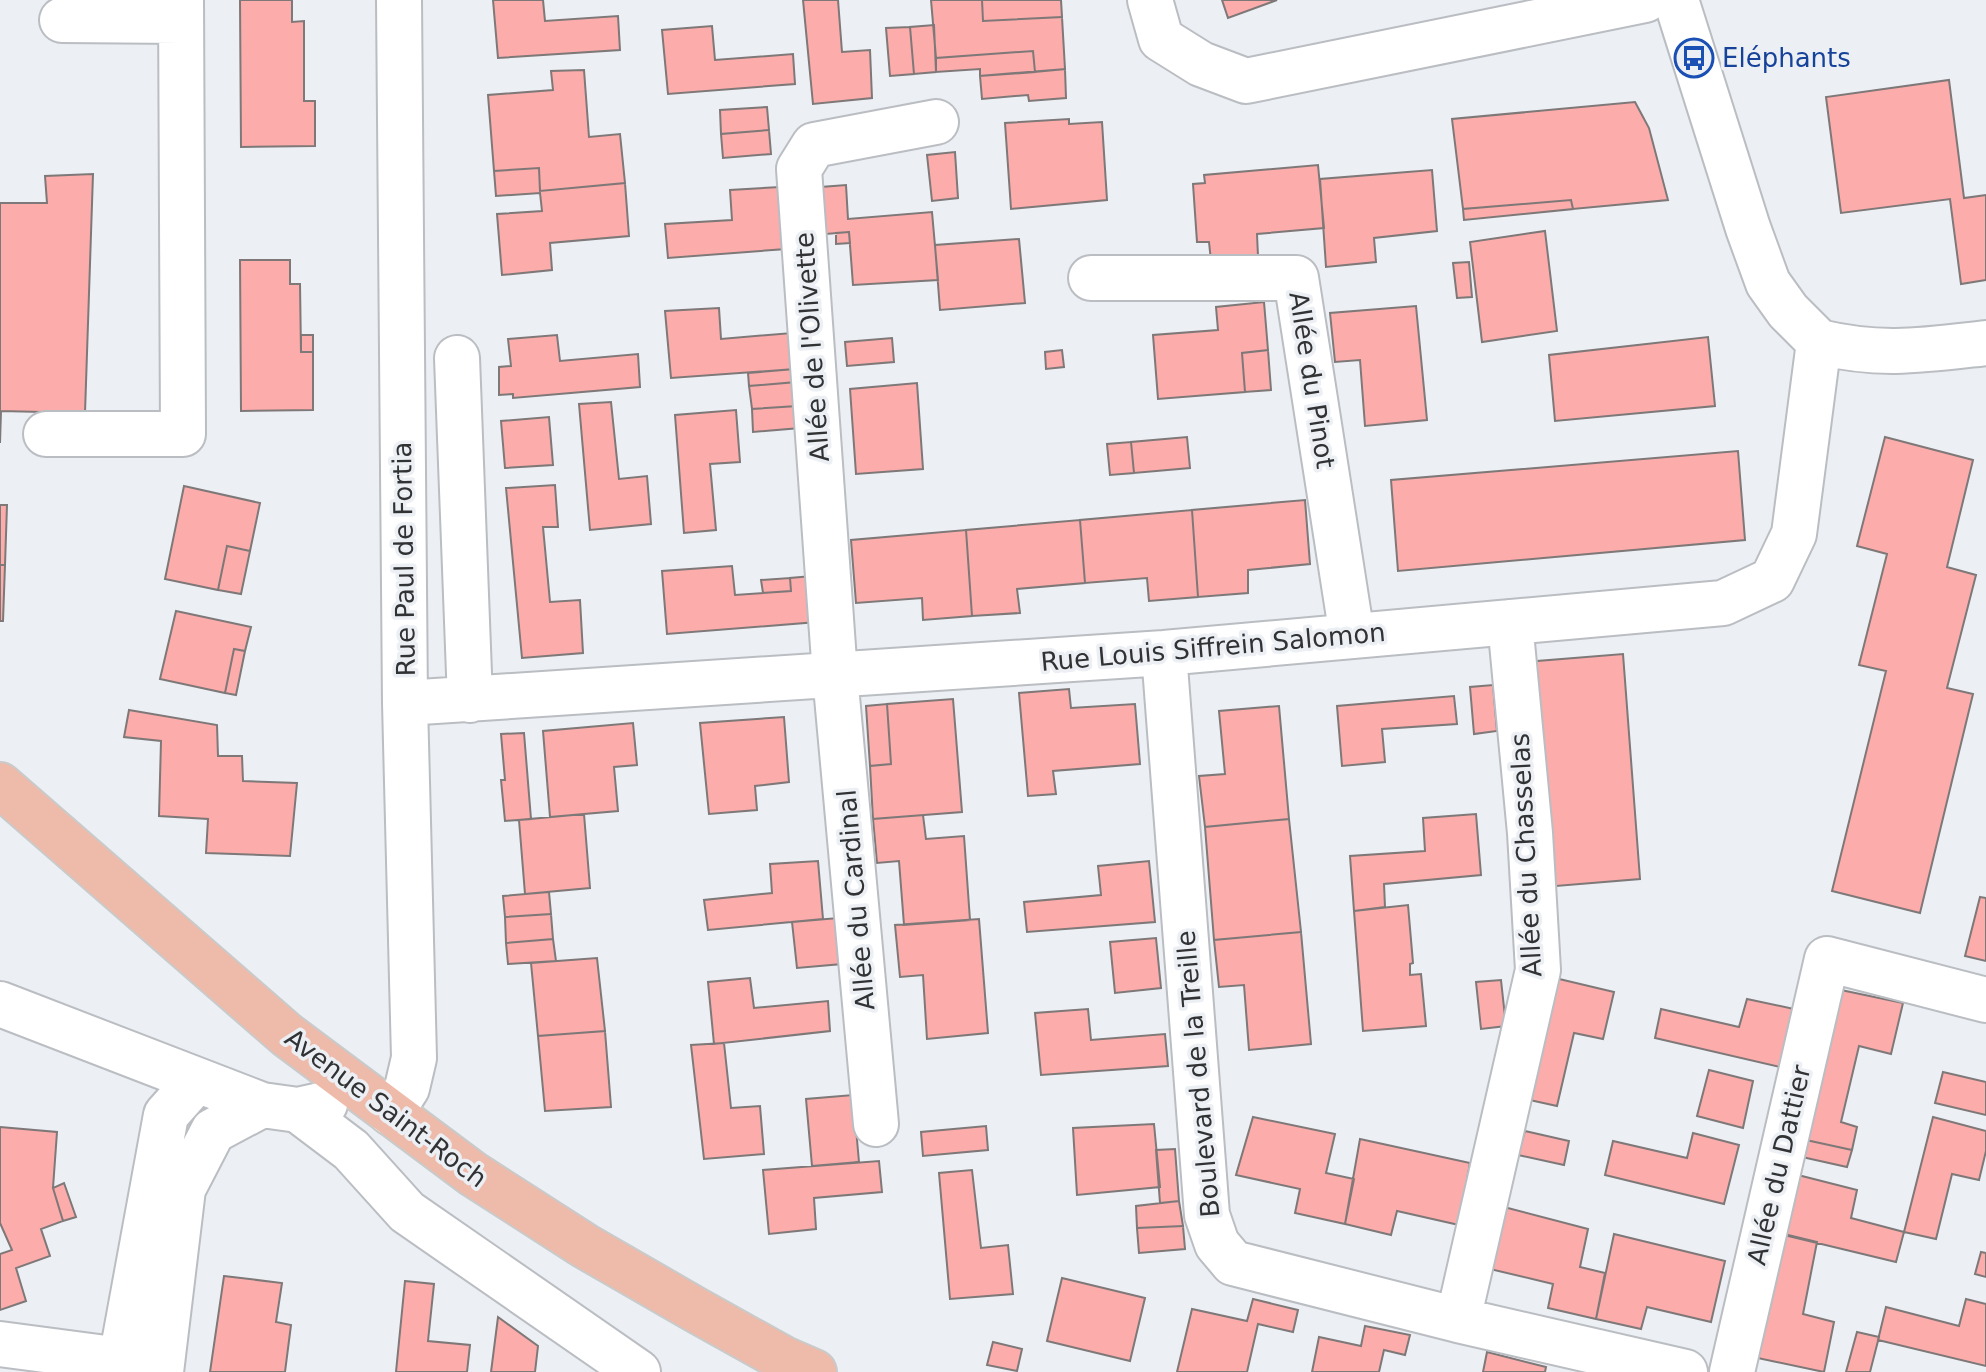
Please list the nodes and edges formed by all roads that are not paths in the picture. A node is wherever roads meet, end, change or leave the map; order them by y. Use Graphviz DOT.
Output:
graph roads {
  1 [pos="399,0"];
  2 [pos="1150,0"];
  3 [pos="1645,0"];
  4 [pos="1676,0"];
  5 [pos="181,10"];
  6 [pos="62,20"];
  7 [pos="936,122"];
  8 [pos="1091,278"];
  9 [pos="1819,342"];
  10 [pos="1986,343"];
  11 [pos="457,358"];
  12 [pos="46,434"];
  13 [pos="1510,622"];
  14 [pos="1352,636"];
  15 [pos="1164,653"];
  16 [pos="835,675"];
  17 [pos="470,700"];
  18 [pos="405,703"];
  19 [pos="0,785"];
  20 [pos="1986,1000"];
  21 [pos="0,1004"];
  22 [pos="197,1080"];
  23 [pos="347,1081"];
  24 [pos="280,1108"];
  25 [pos="391,1113"];
  26 [pos="876,1124"];
  27 [pos="1458,1320"];
  28 [pos="0,1344"];
  29 [pos="161,1372"];
  30 [pos="638,1372"];
  31 [pos="814,1372"];
  32 [pos="1685,1372"];
  33 [pos="1732,1372"];
  1 -- 18 [label="street, Rue Paul de Fortia"];
  2 -- 3 [label="street"];
  4 -- 9 [label="street"];
  5 -- 6 [label="street"];
  5 -- 12 [label="street"];
  7 -- 16 [label="street, Allée de l'Olivette"];
  8 -- 14 [label="street, Allée du Pinot"];
  9 -- 10 [label="street"];
  9 -- 13 [label="street, Rue Louis Siffrein Salomon"];
  11 -- 17 [label="street"];
  13 -- 14 [label="street, Rue Louis Siffrein Salomon"];
  13 -- 27 [label="street, Allée du Chasselas"];
  14 -- 15 [label="street, Rue Louis Siffrein Salomon"];
  15 -- 16 [label="street, Rue Louis Siffrein Salomon"];
  15 -- 27 [label="street, Boulevard de la Treille"];
  16 -- 17 [label="street, Rue Louis Siffrein Salomon"];
  16 -- 26 [label="street, Allée du Cardinal"];
  17 -- 18 [label="street, Rue Louis Siffrein Salomon"];
  18 -- 25 [label="street, Rue Paul de Fortia"];
  19 -- 23 [label="main road, Avenue Saint-Roch"];
  20 -- 33 [label="street, Allée du Dattier"];
  21 -- 22 [label="street"];
  22 -- 24 [label="street"];
  22 -- 28 [label="street"];
  23 -- 24 [label="street"];
  23 -- 25 [label="main road, Avenue Saint-Roch"];
  24 -- 29 [label="street"];
  24 -- 30 [label="street"];
  25 -- 31 [label="main road, Avenue Saint-Roch"];
  27 -- 32 [label="street, Boulevard de la Treille"];
}
